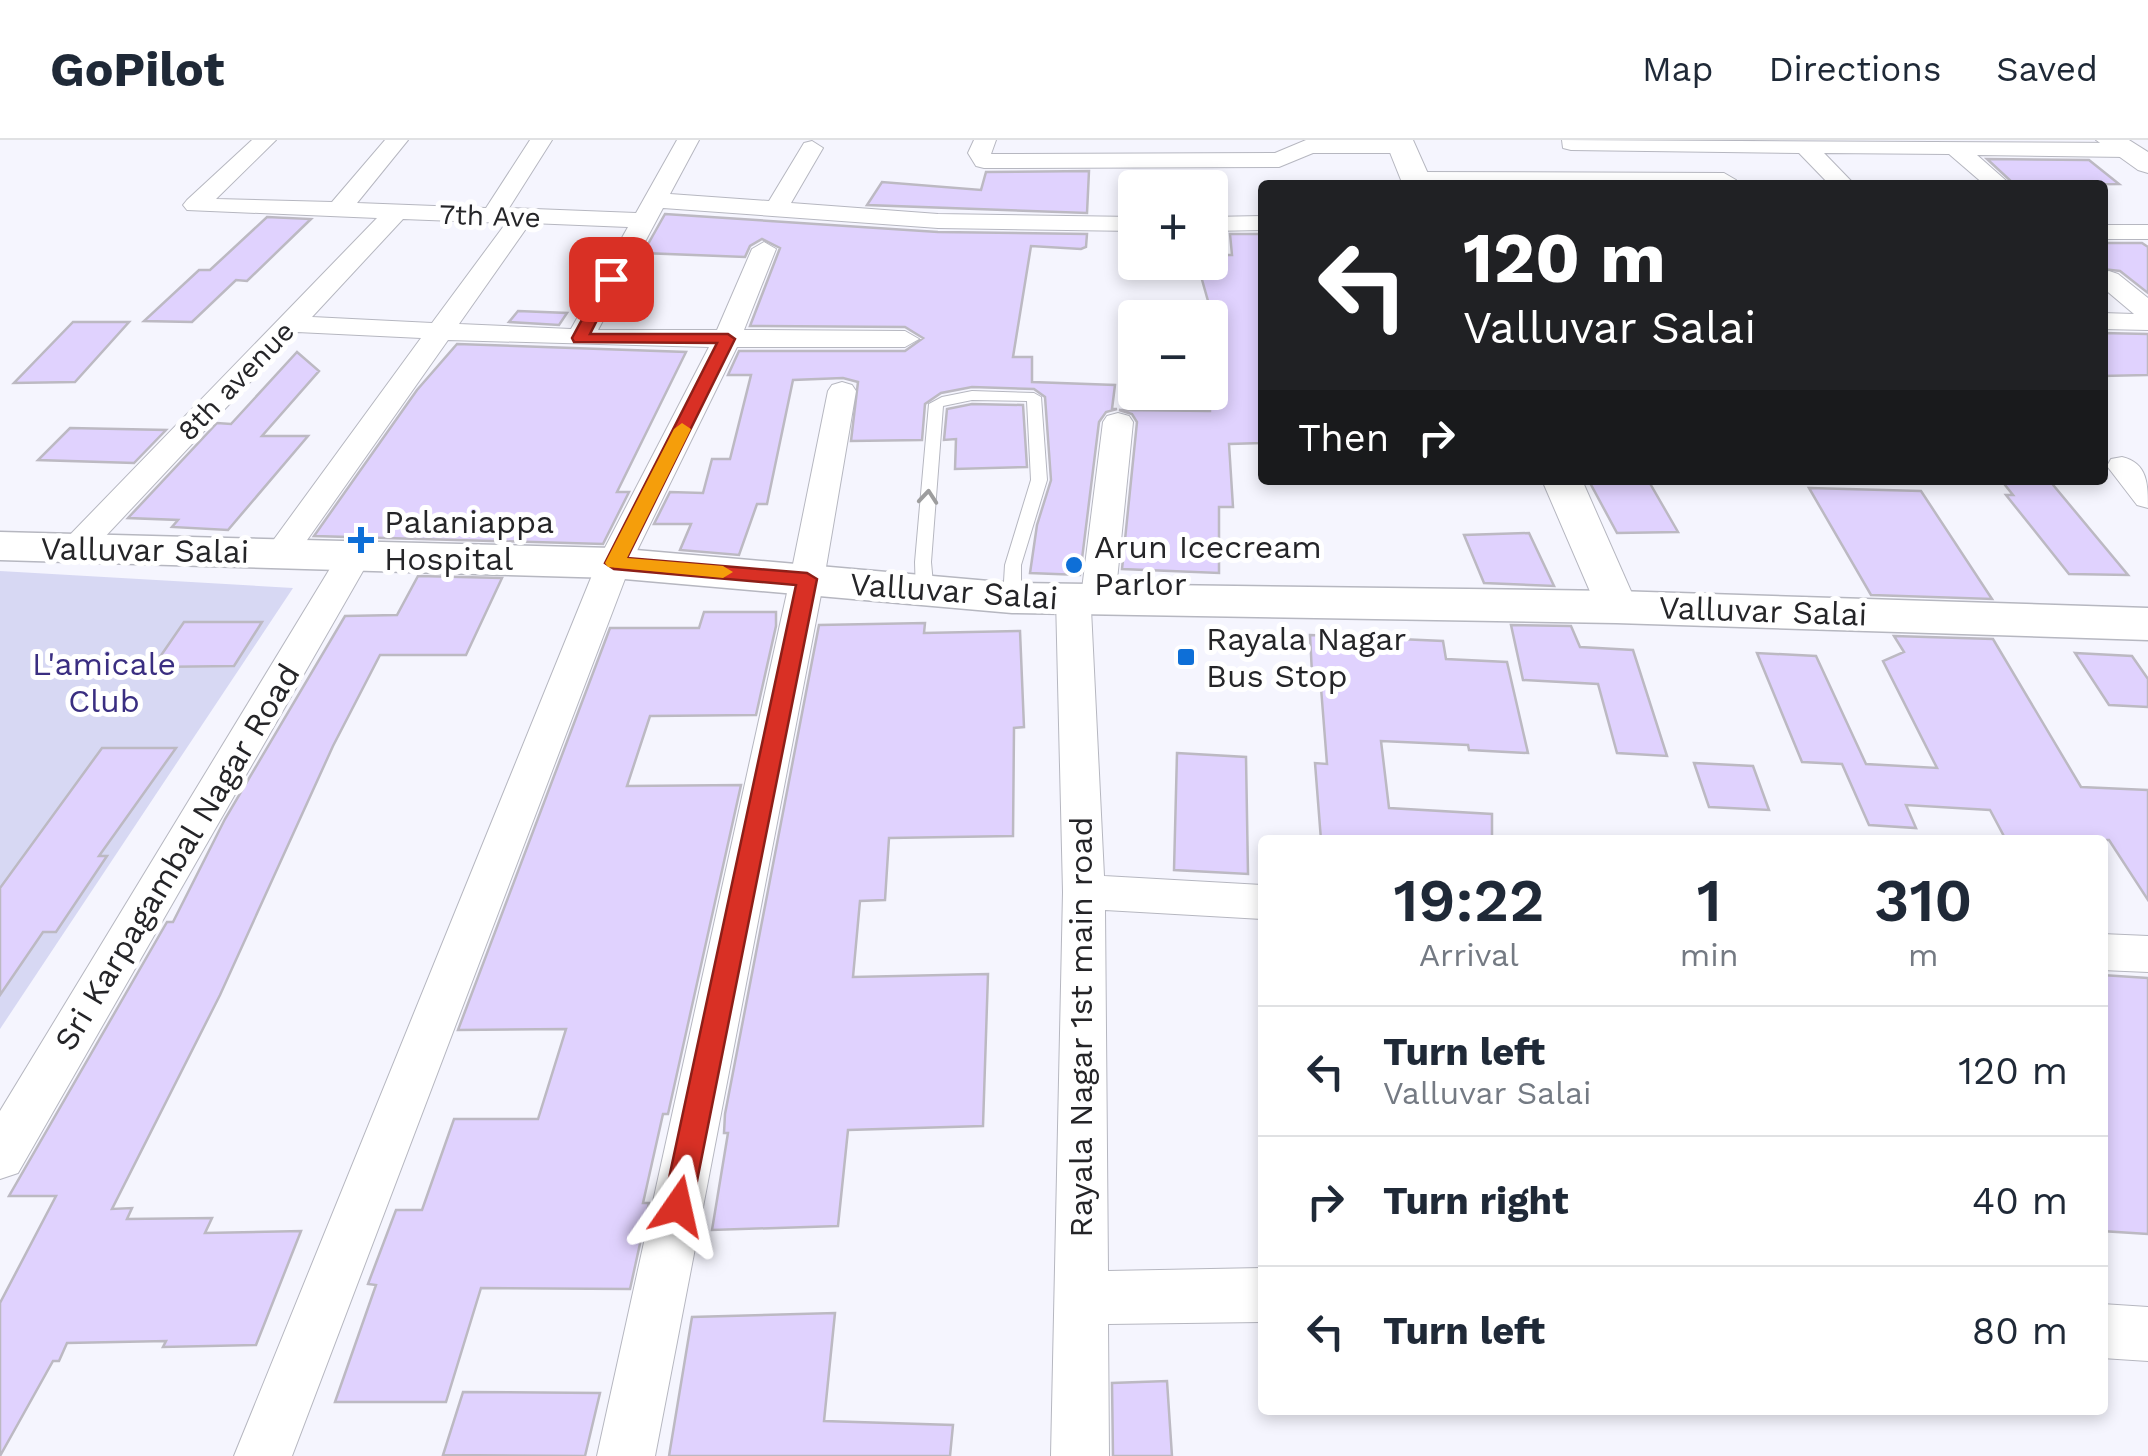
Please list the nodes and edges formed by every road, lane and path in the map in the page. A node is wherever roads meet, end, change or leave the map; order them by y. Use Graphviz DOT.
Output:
graph roads {
  1 [pos="265,140"];
  2 [pos="397,140"];
  3 [pos="541,140"];
  4 [pos="688,140"];
  5 [pos="985,140"];
  6 [pos="1400,143"];
  7 [pos="1571,143"];
  8 [pos="812,148"];
  9 [pos="1806,148"];
  10 [pos="1956,150"];
  11 [pos="2128,152"];
  12 [pos="1416,180"];
  13 [pos="1838,180"];
  14 [pos="1992,180"];
  15 [pos="776,206"];
  16 [pos="649,210"];
  17 [pos="338,211"];
  18 [pos="396,213"];
  19 [pos="492,216"];
  20 [pos="522,217"];
  21 [pos="1258,223"];
  22 [pos="1118,224"];
  23 [pos="1228,224"];
  24 [pos="2108,232"];
  25 [pos="2148,232"];
  26 [pos="764,248"];
  27 [pos="2109,279"];
  28 [pos="2148,312"];
  29 [pos="2108,321"];
  30 [pos="2148,322"];
  31 [pos="291,324"];
  32 [pos="440,332"];
  33 [pos="580,338"];
  34 [pos="728,339"];
  35 [pos="905,339"];
  36 [pos="842,391"];
  37 [pos="1118,422"];
  38 [pos="2122,466"];
  39 [pos="1564,485"];
  40 [pos="2148,498"];
  41 [pos="0,546"];
  42 [pos="75,549"];
  43 [pos="281,553"];
  44 [pos="354,557"];
  45 [pos="614,563"];
  46 [pos="807,579"];
  47 [pos="925,594"];
  48 [pos="1012,598"];
  49 [pos="1085,599"];
  50 [pos="1616,607"];
  51 [pos="2148,624"];
  52 [pos="1084,892"];
  53 [pos="1258,902"];
  54 [pos="2108,952"];
  55 [pos="2148,954"];
  56 [pos="0,1156"];
  57 [pos="1258,1295"];
  58 [pos="1081,1298"];
  59 [pos="2108,1331"];
  60 [pos="2148,1334"];
  61 [pos="263,1456"];
  62 [pos="626,1456"];
  63 [pos="1080,1456"];
  1 -- 17 [label="street, 7th Ave"];
  2 -- 17 [label="street"];
  3 -- 19 [label="street"];
  4 -- 16 [label="street"];
  5 -- 6 [label="street"];
  6 -- 12 [label="street"];
  7 -- 9 [label="street"];
  8 -- 15 [label="street"];
  9 -- 10 [label="street"];
  9 -- 13 [label="street"];
  10 -- 11 [label="street"];
  10 -- 14 [label="street"];
  15 -- 16 [label="street, 7th Ave"];
  15 -- 22 [label="street, 7th Ave"];
  16 -- 20 [label="street, 7th Ave"];
  16 -- 33 [label="street"];
  17 -- 18 [label="street, 7th Ave"];
  18 -- 19 [label="street, 7th Ave"];
  18 -- 31 [label="street, 8th avenue"];
  19 -- 20 [label="street, 7th Ave"];
  20 -- 32 [label="street"];
  21 -- 23 [label="street"];
  24 -- 25 [label="street"];
  26 -- 34 [label="street"];
  27 -- 28 [label="street"];
  29 -- 30 [label="street"];
  31 -- 32 [label="street"];
  31 -- 42 [label="street, 8th avenue"];
  32 -- 33 [label="street"];
  32 -- 43 [label="street"];
  33 -- 34 [label="street"];
  34 -- 35 [label="street"];
  34 -- 45 [label="street"];
  36 -- 46 [label="street"];
  37 -- 49 [label="street, Rayala Nagar 1st main road"];
  38 -- 40 [label="street"];
  39 -- 50 [label="street"];
  41 -- 42 [label="main road, Valluvar Salai"];
  42 -- 43 [label="main road, Valluvar Salai"];
  43 -- 44 [label="main road, Valluvar Salai"];
  44 -- 45 [label="main road, Valluvar Salai"];
  44 -- 56 [label="street, Sri Karpagambal Nagar Road"];
  45 -- 46 [label="main road, Valluvar Salai"];
  45 -- 61 [label="street"];
  46 -- 47 [label="main road, Valluvar Salai"];
  46 -- 62 [label="street"];
  47 -- 48 [label="main road, Valluvar Salai"];
  47 -- 48 [label="lane, one-way"];
  48 -- 49 [label="main road, Valluvar Salai"];
  49 -- 50 [label="main road, Valluvar Salai"];
  49 -- 52 [label="street, Rayala Nagar 1st main road"];
  50 -- 51 [label="main road, Valluvar Salai"];
  52 -- 53 [label="street"];
  52 -- 58 [label="street, Rayala Nagar 1st main road"];
  54 -- 55 [label="street"];
  57 -- 58 [label="street"];
  58 -- 63 [label="street, Rayala Nagar 1st main road"];
  59 -- 60 [label="street"];
}
